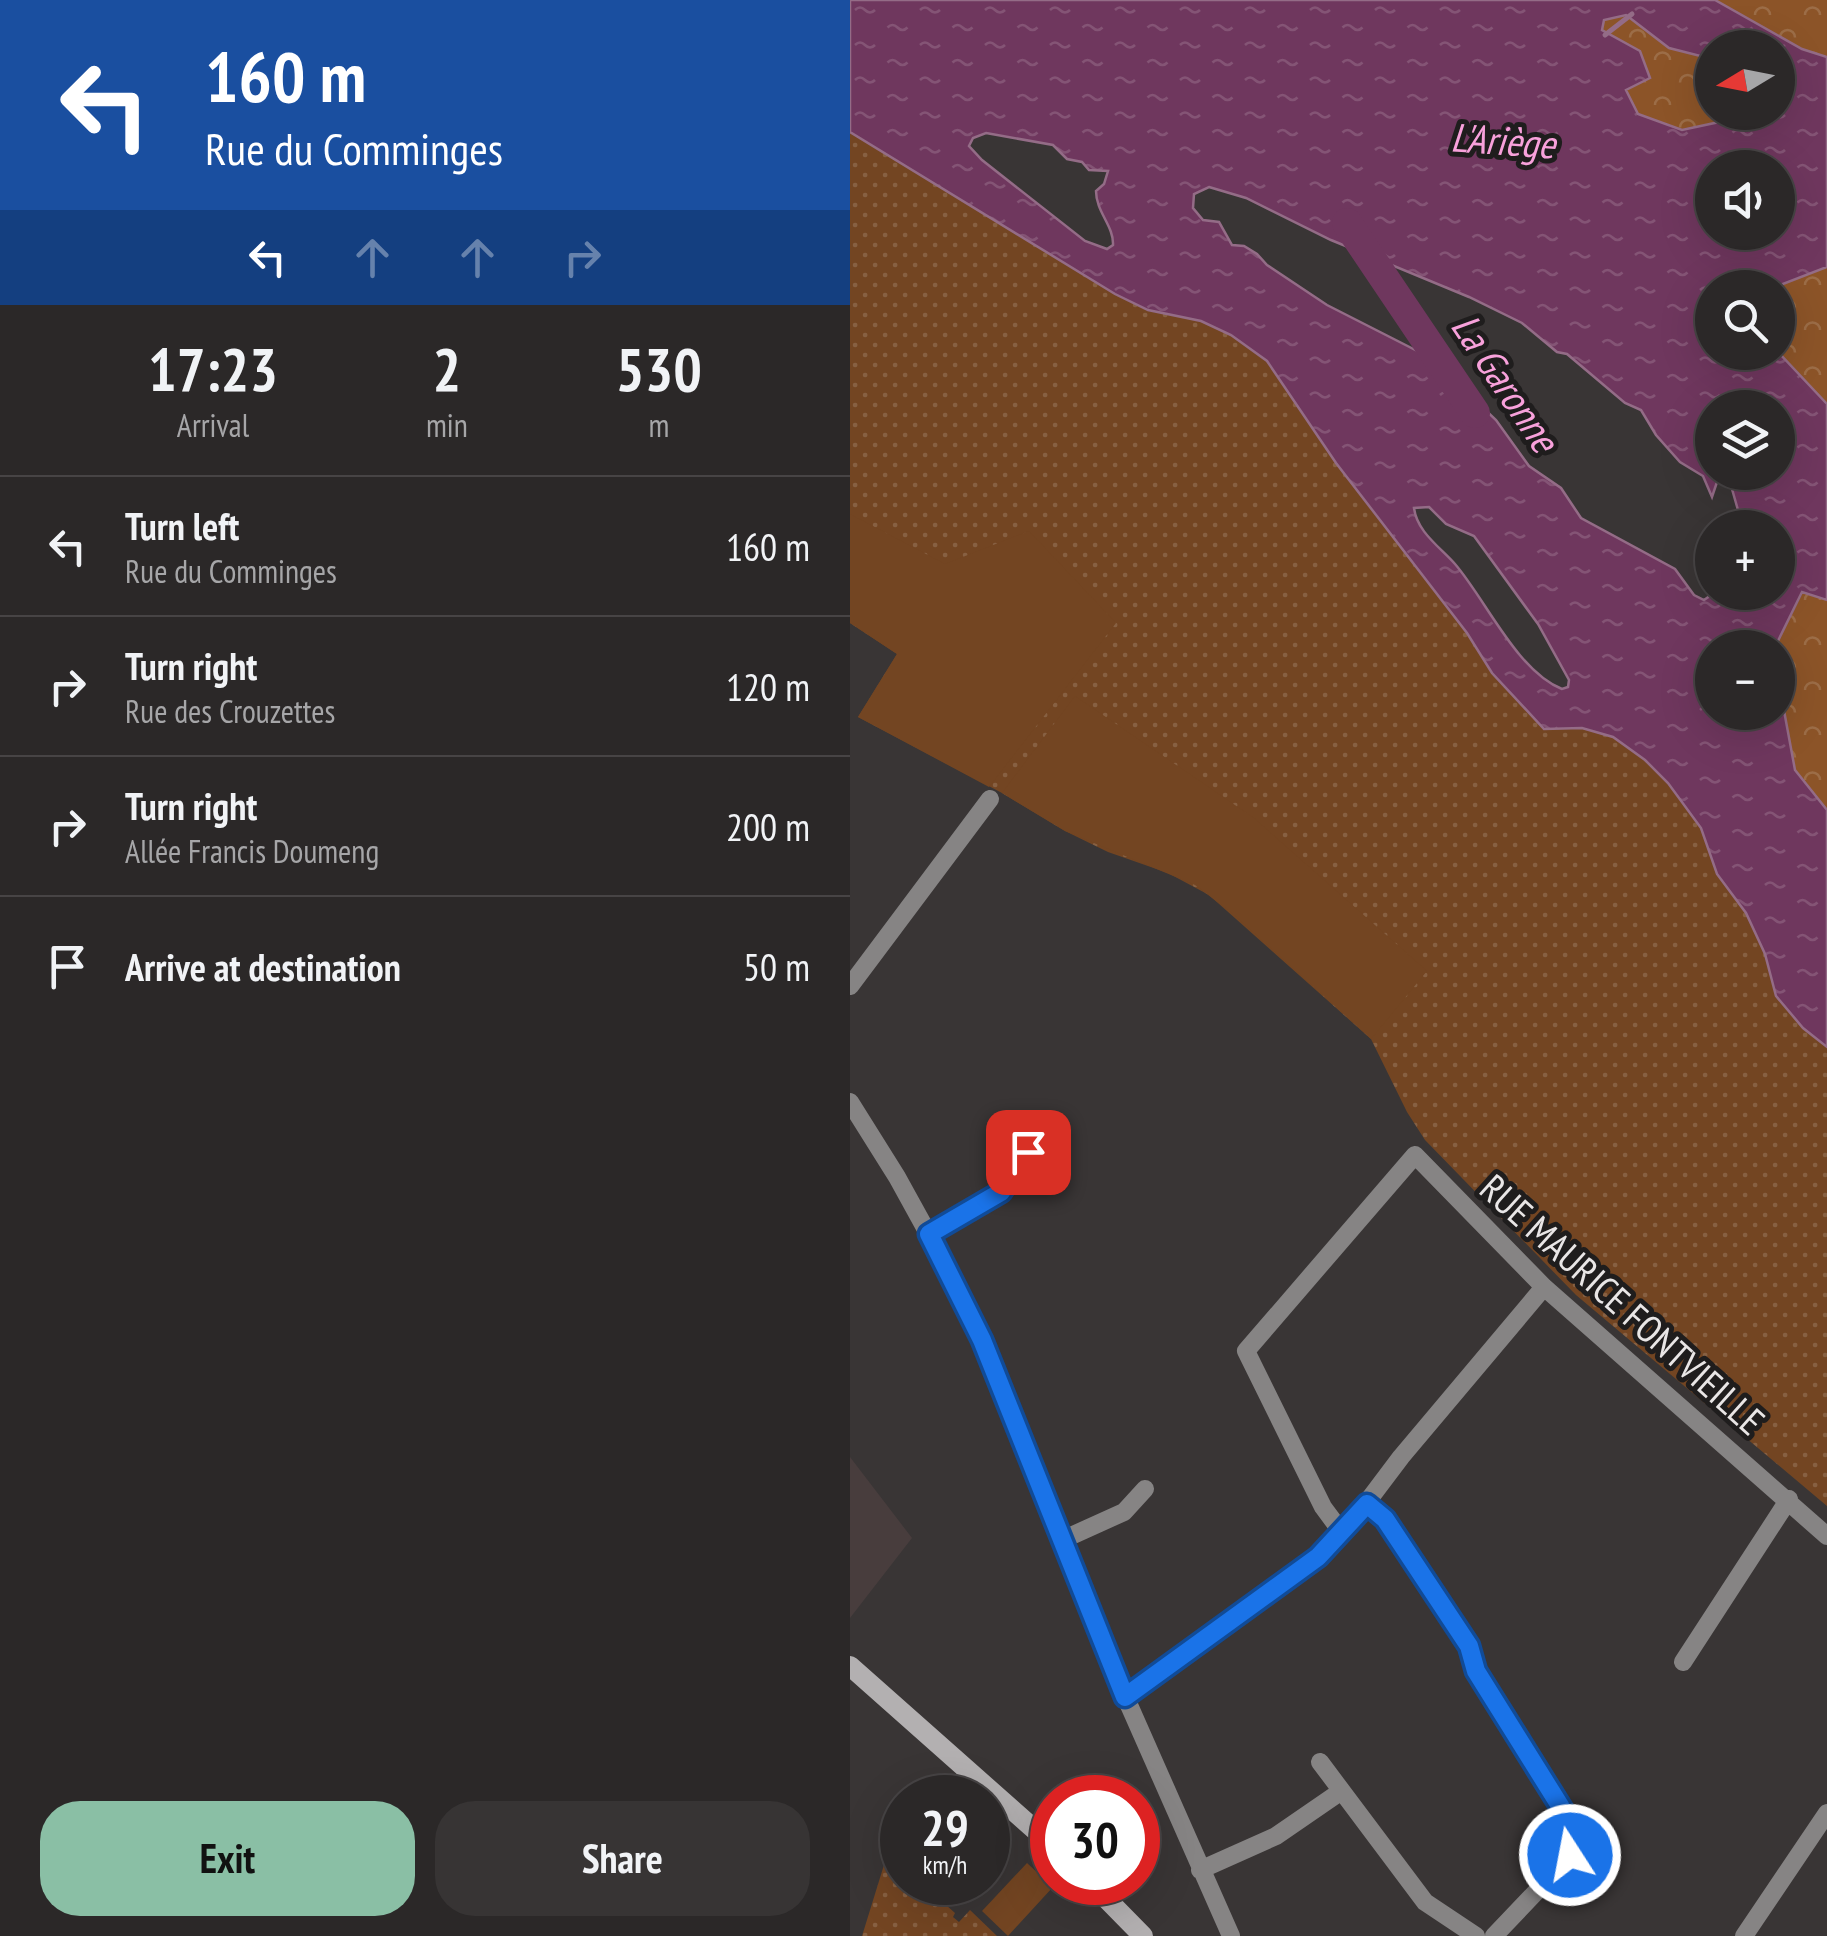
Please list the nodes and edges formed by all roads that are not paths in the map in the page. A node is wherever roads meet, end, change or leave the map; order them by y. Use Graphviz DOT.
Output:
graph roads {
  1 [pos="990,799"];
  2 [pos="850,986"];
  3 [pos="850,1102"];
  4 [pos="1028,1152"];
  5 [pos="929,1234"];
  6 [pos="1544,1288"];
  7 [pos="1145,1489"];
  8 [pos="1789,1500"];
  9 [pos="1367,1504"];
  10 [pos="1342,1534"];
  11 [pos="1827,1536"];
  12 [pos="1062,1540"];
  13 [pos="1683,1662"];
  14 [pos="850,1666"];
  15 [pos="1125,1697"];
  16 [pos="1320,1762"];
  17 [pos="1340,1792"];
  18 [pos="1827,1813"];
  19 [pos="1030,1826"];
  20 [pos="1200,1870"];
  21 [pos="1113,1905"];
  22 [pos="1143,1936"];
  23 [pos="1230,1936"];
  24 [pos="1476,1936"];
  25 [pos="1494,1936"];
  26 [pos="1744,1936"];
  1 -- 2 [label="street"];
  3 -- 5 [label="street"];
  4 -- 5 [label="street"];
  5 -- 12 [label="street"];
  6 -- 8 [label="street, RUE MAURICE FONTVIEILLE"];
  6 -- 9 [label="street"];
  6 -- 10 [label="street, RUE MAURICE FONTVIEILLE"];
  7 -- 12 [label="street"];
  8 -- 11 [label="street, RUE MAURICE FONTVIEILLE"];
  8 -- 13 [label="street"];
  9 -- 10 [label="street"];
  9 -- 25 [label="street"];
  10 -- 15 [label="street"];
  12 -- 15 [label="street"];
  14 -- 19 [label="street"];
  15 -- 20 [label="street"];
  16 -- 17 [label="street"];
  17 -- 20 [label="street"];
  17 -- 24 [label="street"];
  18 -- 26 [label="street"];
  20 -- 23 [label="street"];
  21 -- 22 [label="street"];
}
